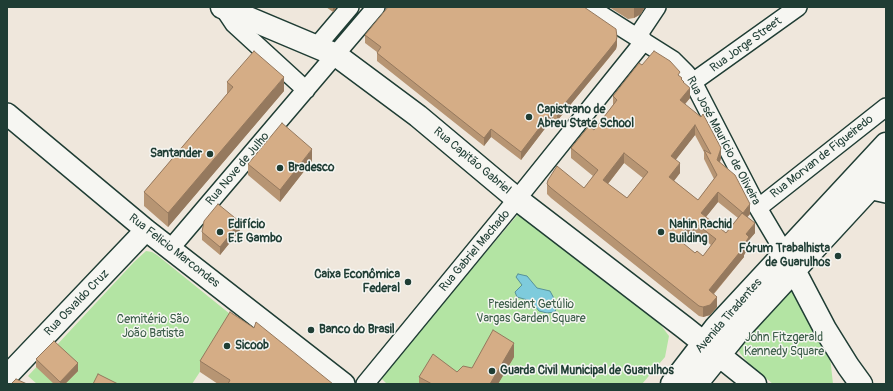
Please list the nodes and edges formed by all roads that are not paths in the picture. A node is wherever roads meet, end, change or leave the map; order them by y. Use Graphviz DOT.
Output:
graph roads {
  1 [pos="350,7"];
  2 [pos="376,7"];
  3 [pos="589,7"];
  4 [pos="657,7"];
  5 [pos="798,7"];
  6 [pos="223,8"];
  7 [pos="641,39"];
  8 [pos="316,47"];
  9 [pos="336,55"];
  10 [pos="693,82"];
  11 [pos="306,90"];
  12 [pos="886,107"];
  13 [pos="7,114"];
  14 [pos="886,144"];
  15 [pos="886,171"];
  16 [pos="877,192"];
  17 [pos="518,199"];
  18 [pos="758,208"];
  19 [pos="146,230"];
  20 [pos="170,249"];
  21 [pos="789,261"];
  22 [pos="712,349"];
  23 [pos="7,376"];
  24 [pos="344,384"];
  25 [pos="365,384"];
  26 [pos="672,384"];
  27 [pos="696,384"];
  28 [pos="755,384"];
  29 [pos="861,384"];
  1 -- 8 [label="street"];
  2 -- 9 [label="street, Rua Nove de Julho"];
  3 -- 7 [label="street, Rua José Maurício de Oliveira"];
  4 -- 7 [label="street, Rua Gabriel Machado"];
  5 -- 10 [label="street, Rua Jorge Street"];
  6 -- 8 [label="main road, Rua Capitão Gabriel"];
  6 -- 11 [label="street"];
  7 -- 10 [label="street, Rua José Maurício de Oliveira"];
  7 -- 17 [label="street, Rua Gabriel Machado"];
  8 -- 9 [label="main road, Rua Capitão Gabriel"];
  9 -- 11 [label="street, Rua Nove de Julho"];
  9 -- 17 [label="main road, Rua Capitão Gabriel"];
  10 -- 18 [label="street, Rua José Maurício de Oliveira"];
  11 -- 20 [label="street, Rua Nove de Julho"];
  12 -- 18 [label="street, Rua Morvan de Figueiredo"];
  13 -- 19 [label="street, Rua Felicio Marcondes"];
  14 -- 21 [label="main road, Avenida Tiradentes"];
  15 -- 16 [label="main road, Avenida Tiradentes"];
  16 -- 21 [label="main road, Avenida Tiradentes"];
  17 -- 22 [label="main road, Rua Capitão Gabriel"];
  17 -- 25 [label="street, Rua Gabriel Machado"];
  18 -- 21 [label="street, Rua José Maurício de Oliveira"];
  19 -- 20 [label="street, Rua Felicio Marcondes"];
  19 -- 23 [label="street, Rua Osvaldo Cruz"];
  20 -- 24 [label="street, Rua Felicio Marcondes"];
  21 -- 22 [label="main road, Avenida Tiradentes"];
  21 -- 29 [label="main road"];
  22 -- 26 [label="main road, Avenida Tiradentes"];
  22 -- 27 [label="main road, Avenida Tiradentes"];
  22 -- 28 [label="main road, Rua Capitão Gabriel"];
}
